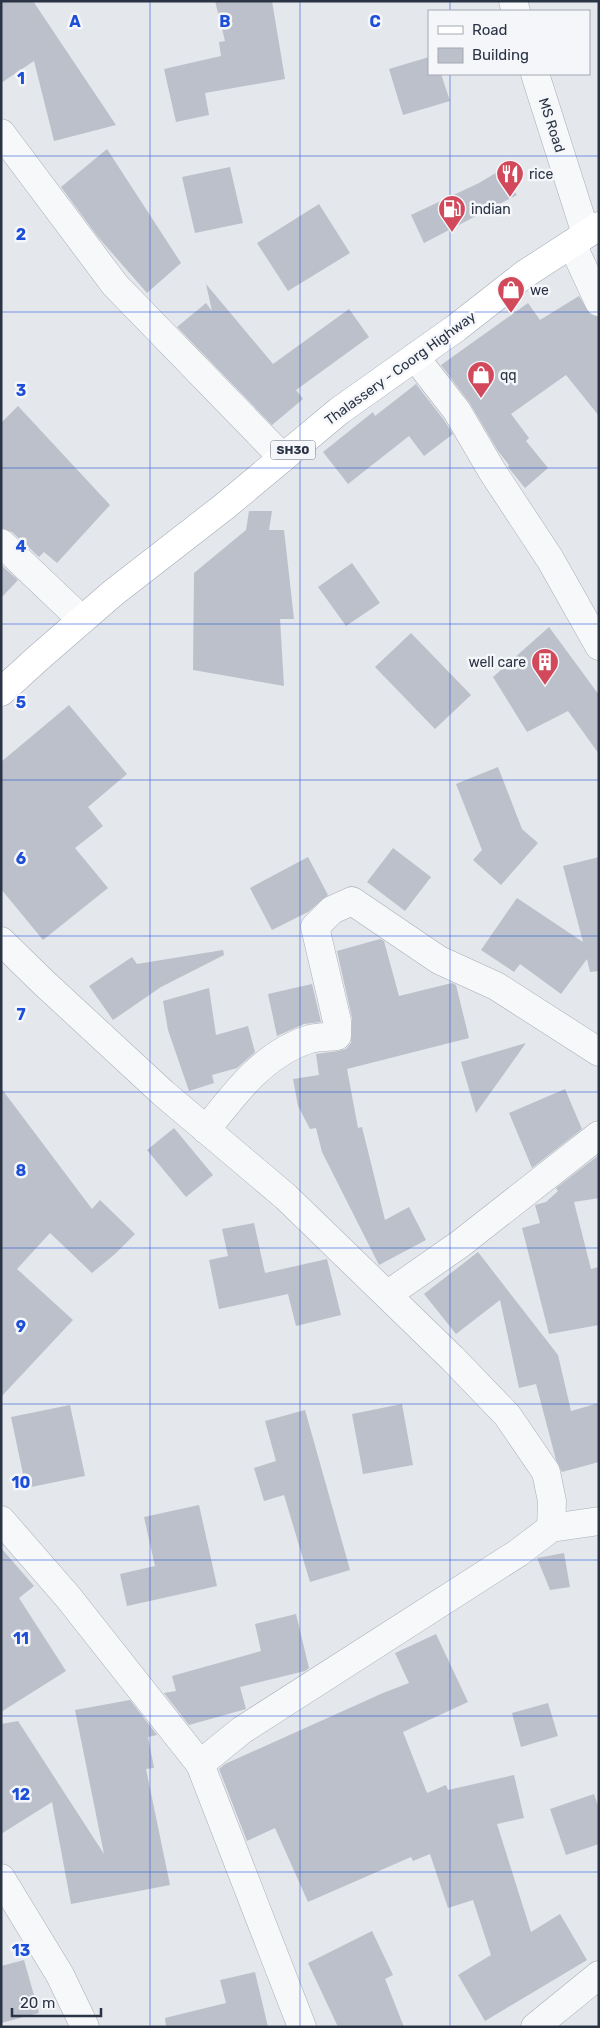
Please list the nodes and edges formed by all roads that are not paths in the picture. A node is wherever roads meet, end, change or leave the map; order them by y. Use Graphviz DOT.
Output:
graph roads {
  1 [pos="535,75"];
  2 [pos="1,133"];
  3 [pos="586,235"];
  4 [pos="599,302"];
  5 [pos="415,357"];
  6 [pos="283,458"];
  7 [pos="1,543"];
  8 [pos="82,620"];
  9 [pos="599,646"];
  10 [pos="1,692"];
  11 [pos="1,940"];
  12 [pos="599,1052"];
  13 [pos="206,1130"];
  14 [pos="599,1135"];
  15 [pos="387,1295"];
  16 [pos="1,1520"];
  17 [pos="599,1521"];
  18 [pos="550,1528"];
  19 [pos="200,1764"];
  20 [pos="1,1878"];
  21 [pos="599,1975"];
  22 [pos="85,2027"];
  23 [pos="302,2027"];
  24 [pos="535,2027"];
  1 -- 3 [label="street, MS Road"];
  2 -- 6 [label="street"];
  3 -- 4 [label="street, MS Road"];
  3 -- 5 [label="main road, Thalassery - Coorg Highway / SH30"];
  5 -- 6 [label="main road, Thalassery - Coorg Highway / SH30"];
  5 -- 9 [label="street"];
  6 -- 8 [label="main road, Thalassery - Coorg Highway / SH30"];
  7 -- 8 [label="street"];
  8 -- 10 [label="main road, Thalassery - Coorg Highway / SH30"];
  11 -- 13 [label="street"];
  12 -- 13 [label="street"];
  13 -- 15 [label="street"];
  14 -- 15 [label="street"];
  15 -- 18 [label="street"];
  16 -- 19 [label="street"];
  17 -- 18 [label="street"];
  18 -- 19 [label="street"];
  19 -- 23 [label="street"];
  20 -- 22 [label="street"];
  21 -- 24 [label="street"];
}
